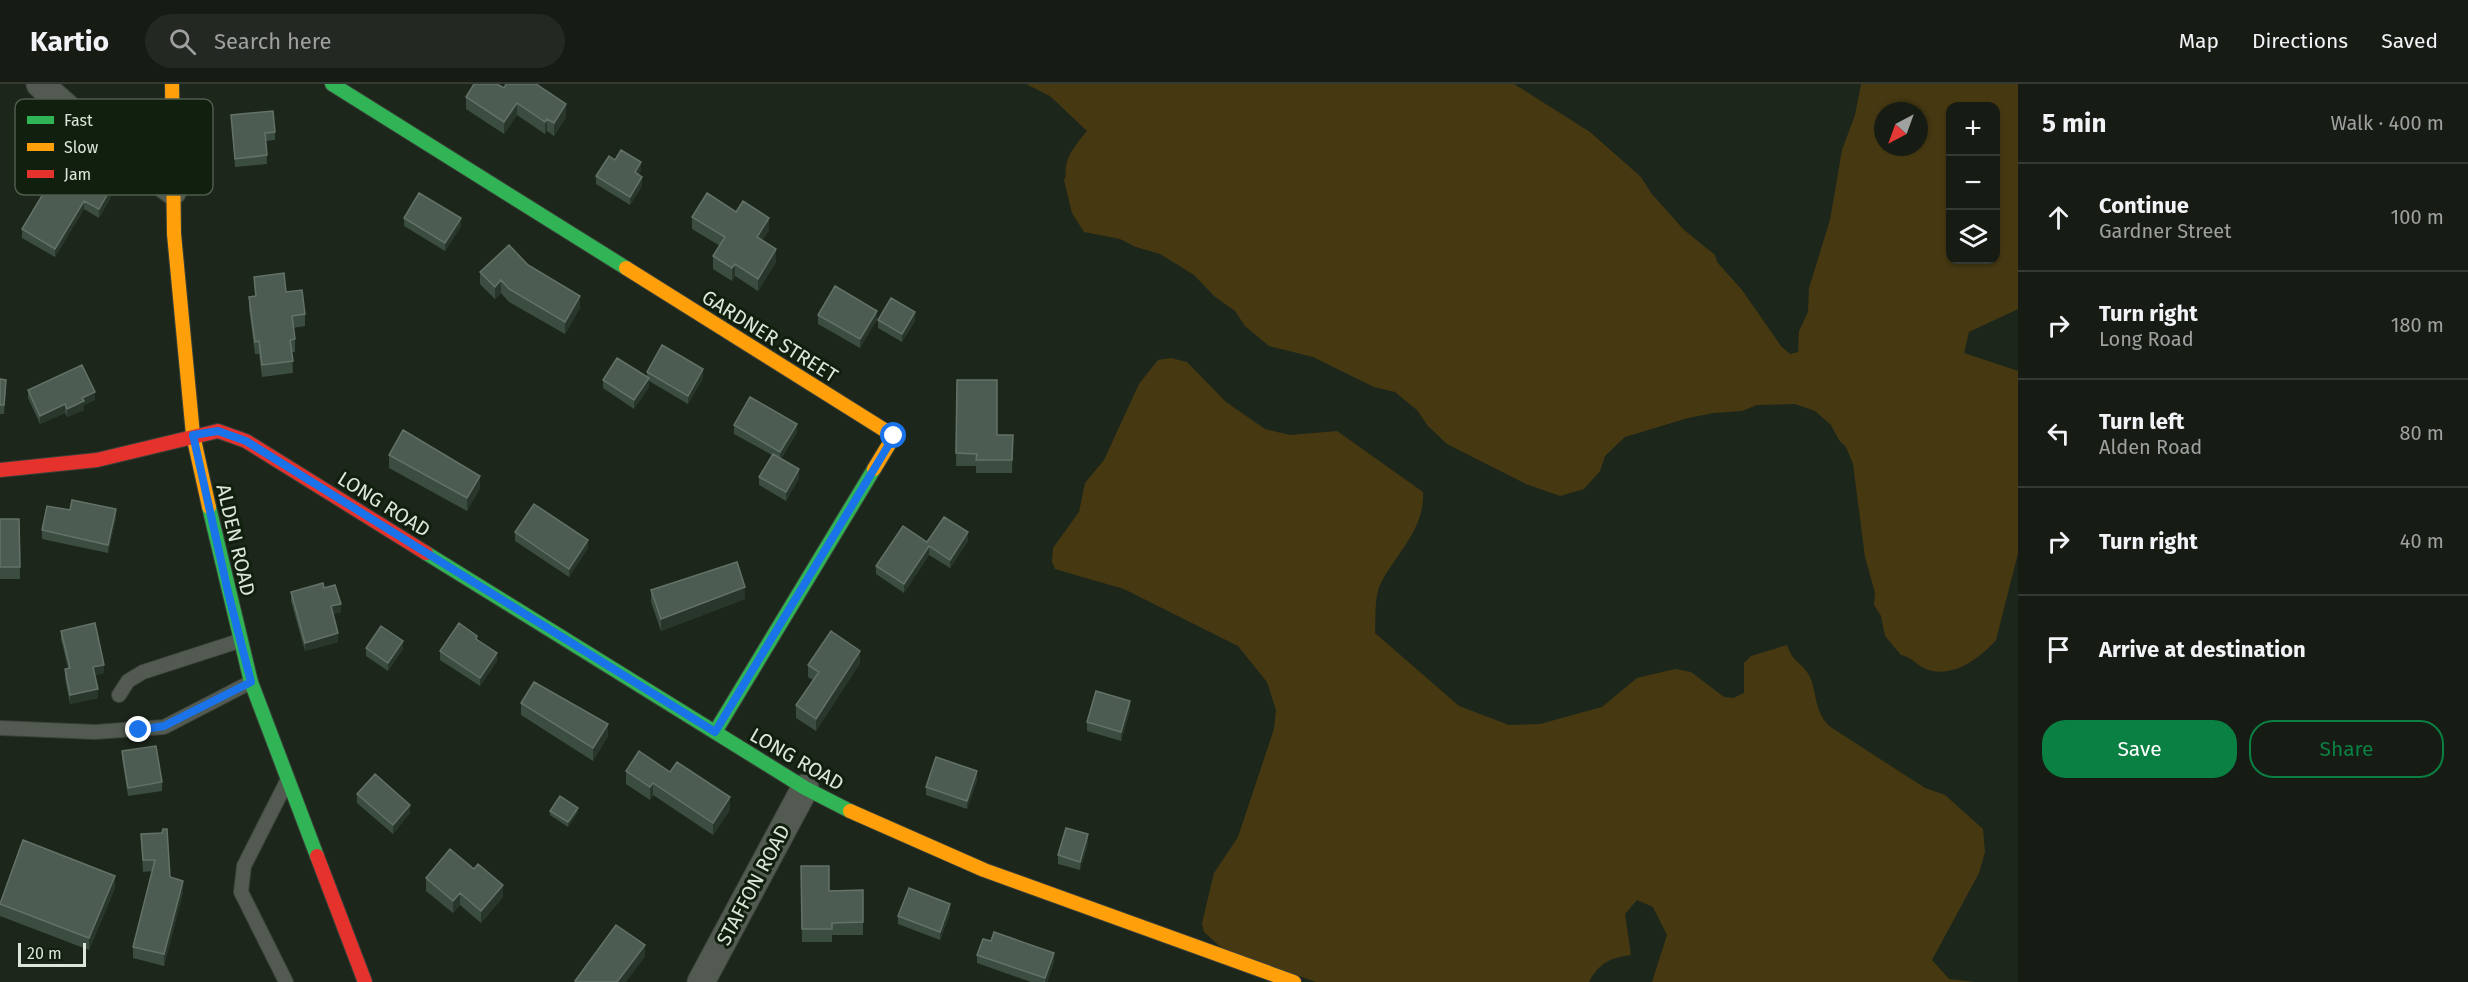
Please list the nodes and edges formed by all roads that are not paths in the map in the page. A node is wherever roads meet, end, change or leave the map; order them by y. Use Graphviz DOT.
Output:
graph roads {
  1 [pos="40,84"];
  2 [pos="172,84"];
  3 [pos="332,84"];
  4 [pos="57,99"];
  5 [pos="172,99"];
  6 [pos="173,195"];
  7 [pos="193,435"];
  8 [pos="0,470"];
  9 [pos="239,641"];
  10 [pos="251,682"];
  11 [pos="119,695"];
  12 [pos="0,728"];
  13 [pos="715,732"];
  14 [pos="287,780"];
  15 [pos="805,788"];
  16 [pos="286,982"];
  17 [pos="365,982"];
  18 [pos="701,982"];
  19 [pos="1294,982"];
  1 -- 4 [label="street"];
  2 -- 5 [label="street, ALDEN ROAD"];
  3 -- 13 [label="street, GARDNER STREET"];
  6 -- 7 [label="street, ALDEN ROAD"];
  7 -- 8 [label="street, LONG ROAD"];
  7 -- 9 [label="street, ALDEN ROAD"];
  7 -- 13 [label="street, LONG ROAD"];
  9 -- 10 [label="street, ALDEN ROAD"];
  9 -- 11 [label="lane"];
  10 -- 12 [label="lane"];
  10 -- 14 [label="street, ALDEN ROAD"];
  13 -- 15 [label="street, LONG ROAD"];
  14 -- 16 [label="lane"];
  14 -- 17 [label="street, ALDEN ROAD"];
  15 -- 18 [label="street, STAFFON ROAD"];
  15 -- 19 [label="street, LONG ROAD"];
}
